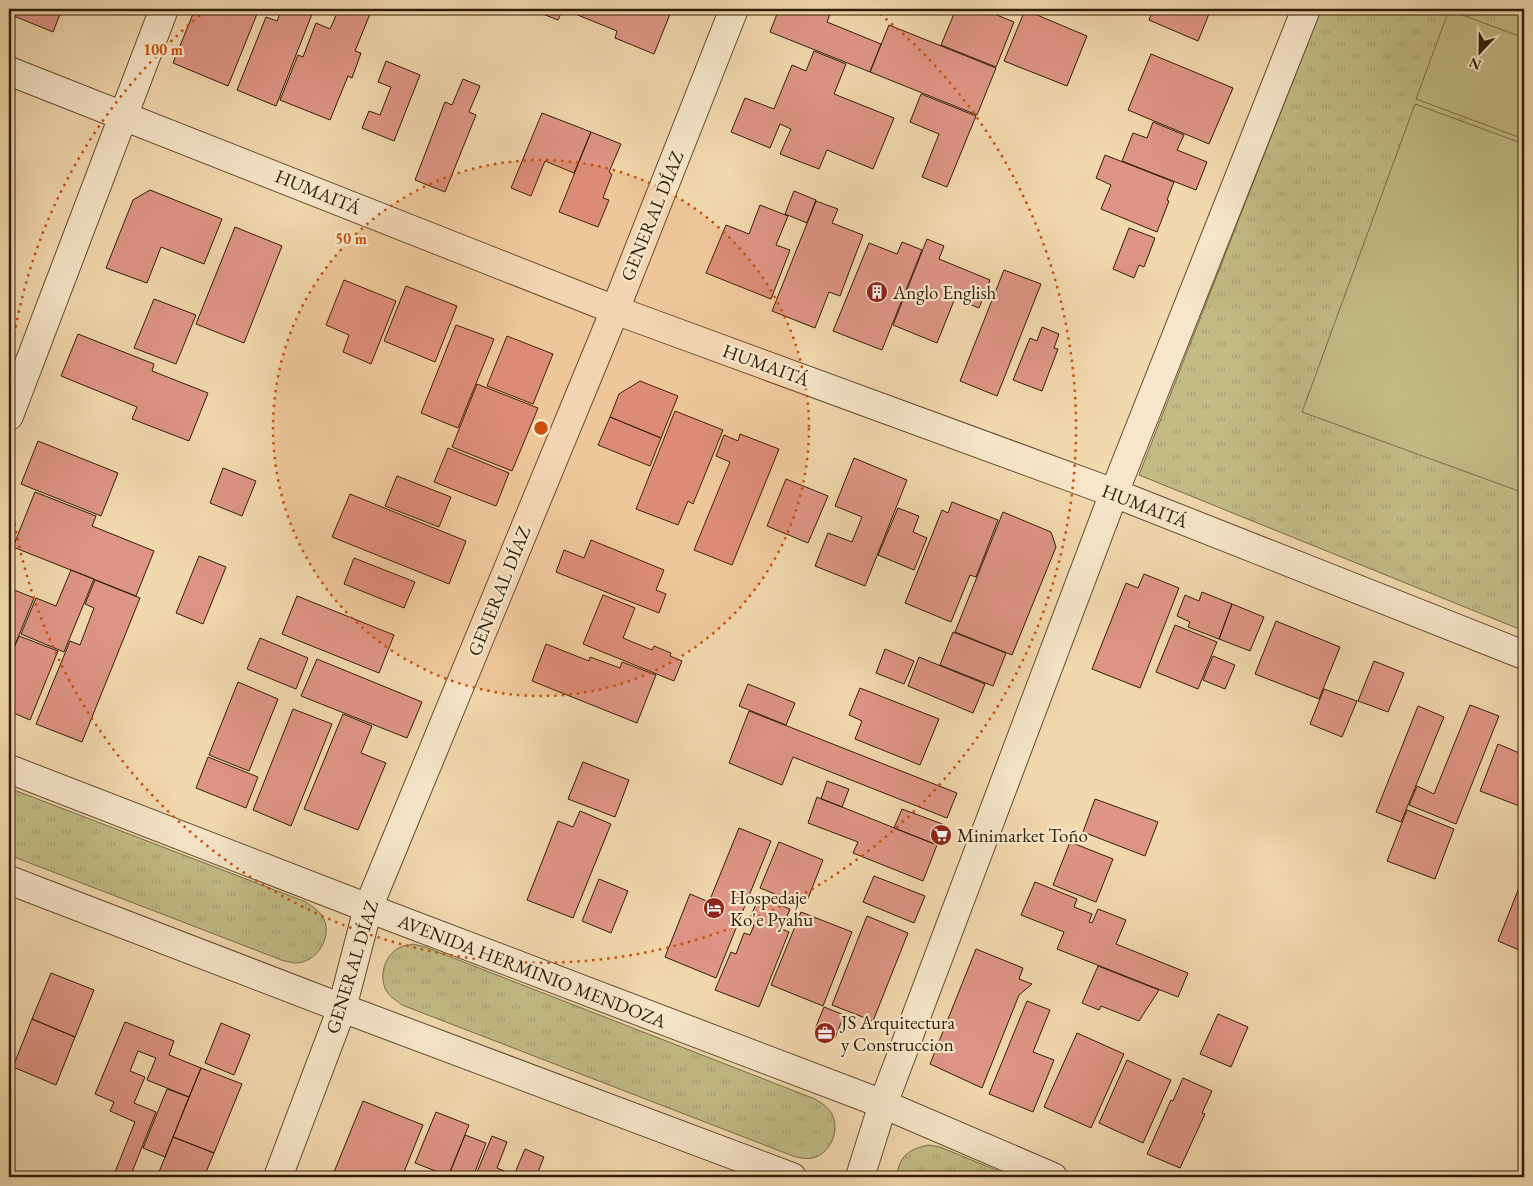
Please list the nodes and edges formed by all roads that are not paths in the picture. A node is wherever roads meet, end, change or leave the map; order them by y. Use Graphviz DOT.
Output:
graph roads {
  1 [pos="164,9"];
  2 [pos="734,9"];
  3 [pos="1306,9"];
  4 [pos="9,71"];
  5 [pos="123,115"];
  6 [pos="615,310"];
  7 [pos="9,416"];
  8 [pos="1114,493"];
  9 [pos="1524,655"];
  10 [pos="9,769"];
  11 [pos="9,880"];
  12 [pos="368,908"];
  13 [pos="342,1008"];
  14 [pos="883,1104"];
  15 [pos="278,1177"];
  16 [pos="792,1177"];
  17 [pos="860,1177"];
  18 [pos="1054,1177"];
  1 -- 5 [label="street"];
  2 -- 6 [label="street, GENERAL DÍAZ"];
  3 -- 8 [label="street"];
  4 -- 5 [label="street, HUMAITÁ"];
  5 -- 6 [label="street, HUMAITÁ"];
  5 -- 7 [label="street"];
  6 -- 8 [label="street, HUMAITÁ"];
  6 -- 12 [label="street, GENERAL DÍAZ"];
  8 -- 9 [label="street, HUMAITÁ"];
  8 -- 14 [label="street"];
  10 -- 12 [label="street, AVENIDA HERMINIO MENDOZA"];
  11 -- 13 [label="street"];
  12 -- 13 [label="street, GENERAL DÍAZ"];
  12 -- 14 [label="street, AVENIDA HERMINIO MENDOZA"];
  13 -- 15 [label="street, GENERAL DÍAZ"];
  13 -- 16 [label="street"];
  14 -- 17 [label="street"];
  14 -- 18 [label="street, AVENIDA HERMINIO MENDOZA"];
}
